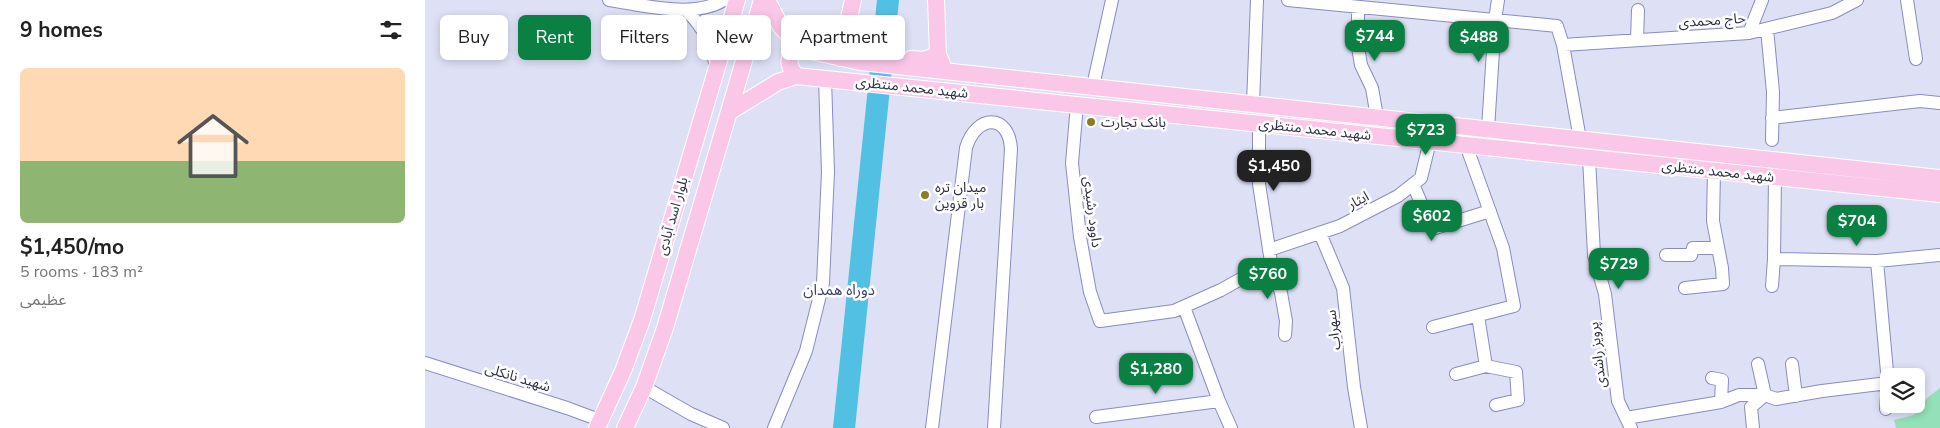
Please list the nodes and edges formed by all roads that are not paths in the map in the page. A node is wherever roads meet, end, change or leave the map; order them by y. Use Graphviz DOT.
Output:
graph roads {
  1 [pos="609,0"];
  2 [pos="724,0"];
  3 [pos="737,0"];
  4 [pos="762,0"];
  5 [pos="767,0"];
  6 [pos="853,0"];
  7 [pos="936,0"];
  8 [pos="1112,0"];
  9 [pos="1257,0"];
  10 [pos="1288,0"];
  11 [pos="1498,0"];
  12 [pos="1761,0"];
  13 [pos="1857,0"];
  14 [pos="1907,0"];
  15 [pos="1339,2"];
  16 [pos="1358,7"];
  17 [pos="686,10"];
  18 [pos="1638,10"];
  19 [pos="850,15"];
  20 [pos="1495,20"];
  21 [pos="781,27"];
  22 [pos="1767,29"];
  23 [pos="1749,33"];
  24 [pos="1637,40"];
  25 [pos="1563,45"];
  26 [pos="1915,59"];
  27 [pos="789,60"];
  28 [pos="905,60"];
  29 [pos="928,61"];
  30 [pos="716,68"];
  31 [pos="796,76"];
  32 [pos="825,79"];
  33 [pos="1093,86"];
  34 [pos="1940,103"];
  35 [pos="1077,104"];
  36 [pos="1253,104"];
  37 [pos="729,112"];
  38 [pos="1377,117"];
  39 [pos="1772,118"];
  40 [pos="1259,123"];
  41 [pos="1488,129"];
  42 [pos="1580,139"];
  43 [pos="1772,140"];
  44 [pos="1430,141"];
  45 [pos="1466,145"];
  46 [pos="1589,158"];
  47 [pos="1714,170"];
  48 [pos="1775,177"];
  49 [pos="1940,178"];
  50 [pos="1413,184"];
  51 [pos="1940,194"];
  52 [pos="1490,211"];
  53 [pos="1320,233"];
  54 [pos="1718,248"];
  55 [pos="1666,255"];
  56 [pos="1270,256"];
  57 [pos="1940,256"];
  58 [pos="1774,259"];
  59 [pos="1877,261"];
  60 [pos="1772,286"];
  61 [pos="1685,288"];
  62 [pos="1185,307"];
  63 [pos="1479,316"];
  64 [pos="1100,321"];
  65 [pos="1433,327"];
  66 [pos="1285,336"];
  67 [pos="425,363"];
  68 [pos="1758,364"];
  69 [pos="1792,364"];
  70 [pos="1486,366"];
  71 [pos="1887,368"];
  72 [pos="1456,374"];
  73 [pos="1712,378"];
  74 [pos="1880,384"];
  75 [pos="643,387"];
  76 [pos="1765,395"];
  77 [pos="1796,396"];
  78 [pos="1219,401"];
  79 [pos="1721,402"];
  80 [pos="1496,405"];
  81 [pos="1096,417"];
  82 [pos="1628,423"];
  83 [pos="600,424"];
  84 [pos="625,428"];
  85 [pos="723,428"];
  86 [pos="774,428"];
  87 [pos="932,428"];
  88 [pos="994,428"];
  89 [pos="1231,428"];
  90 [pos="1361,428"];
  91 [pos="1753,428"];
  1 -- 17 [label="street"];
  2 -- 17 [label="street"];
  3 -- 30 [label="main road, بلوار اسد آبادی"];
  4 -- 37 [label="main road, بلوار اسد آبادی"];
  5 -- 21 [label="main road"];
  6 -- 19 [label="main road"];
  7 -- 29 [label="main road"];
  8 -- 33 [label="street"];
  9 -- 36 [label="street"];
  10 -- 15 [label="street"];
  11 -- 20 [label="street"];
  12 -- 23 [label="street"];
  13 -- 22 [label="street, حاج محمدی"];
  14 -- 26 [label="street"];
  15 -- 16 [label="street"];
  16 -- 20 [label="street"];
  16 -- 38 [label="street"];
  17 -- 30 [label="street"];
  18 -- 24 [label="street"];
  20 -- 25 [label="street"];
  20 -- 41 [label="street"];
  22 -- 23 [label="street, حاج محمدی"];
  22 -- 39 [label="street"];
  23 -- 24 [label="street, حاج محمدی"];
  24 -- 25 [label="street, حاج محمدی"];
  25 -- 42 [label="street"];
  27 -- 31 [label="main road"];
  28 -- 29 [label="main road, شهید محمد منتظری"];
  29 -- 33 [label="main road, شهید محمد منتظری"];
  30 -- 83 [label="main road, بلوار اسد آبادی"];
  31 -- 32 [label="main road, شهید محمد منتظری"];
  31 -- 37 [label="main road, شهید محمد منتظری"];
  32 -- 35 [label="main road, شهید محمد منتظری"];
  32 -- 86 [label="street"];
  33 -- 36 [label="main road, شهید محمد منتظری"];
  34 -- 39 [label="street"];
  35 -- 40 [label="main road, شهید محمد منتظری"];
  35 -- 64 [label="street, داوود رشیدی"];
  36 -- 38 [label="main road, شهید محمد منتظری"];
  37 -- 75 [label="main road, بلوار اسد آبادی"];
  38 -- 41 [label="main road, شهید محمد منتظری"];
  39 -- 43 [label="street"];
  40 -- 44 [label="main road, شهید محمد منتظری"];
  40 -- 56 [label="street"];
  41 -- 42 [label="main road, شهید محمد منتظری"];
  42 -- 49 [label="main road, شهید محمد منتظری"];
  44 -- 45 [label="main road, شهید محمد منتظری"];
  44 -- 50 [label="street, ایثار"];
  45 -- 46 [label="main road, شهید محمد منتظری"];
  45 -- 52 [label="street"];
  46 -- 47 [label="main road, شهید محمد منتظری"];
  46 -- 82 [label="street, پرویز راشدی"];
  47 -- 48 [label="main road, شهید محمد منتظری"];
  47 -- 54 [label="street"];
  48 -- 51 [label="main road, شهید محمد منتظری"];
  48 -- 58 [label="street"];
  50 -- 52 [label="street"];
  50 -- 53 [label="street, ایثار"];
  52 -- 63 [label="street"];
  53 -- 56 [label="street, ایثار"];
  53 -- 90 [label="street, سهراب"];
  54 -- 55 [label="street"];
  54 -- 61 [label="street"];
  56 -- 62 [label="street, ایثار"];
  56 -- 66 [label="street"];
  57 -- 59 [label="street"];
  58 -- 59 [label="street"];
  58 -- 60 [label="street"];
  59 -- 71 [label="street"];
  62 -- 64 [label="street, ایثار"];
  62 -- 78 [label="street"];
  63 -- 65 [label="street"];
  63 -- 70 [label="street"];
  67 -- 83 [label="street, شهید نانکلی"];
  68 -- 76 [label="street"];
  69 -- 77 [label="street"];
  70 -- 72 [label="street"];
  70 -- 80 [label="street"];
  73 -- 79 [label="street"];
  74 -- 77 [label="street"];
  75 -- 84 [label="main road, بلوار اسد آبادی"];
  75 -- 85 [label="street"];
  76 -- 77 [label="street"];
  76 -- 79 [label="street"];
  76 -- 91 [label="street"];
  78 -- 81 [label="street"];
  78 -- 89 [label="street"];
  79 -- 82 [label="street"];
  87 -- 88 [label="street"];
}
